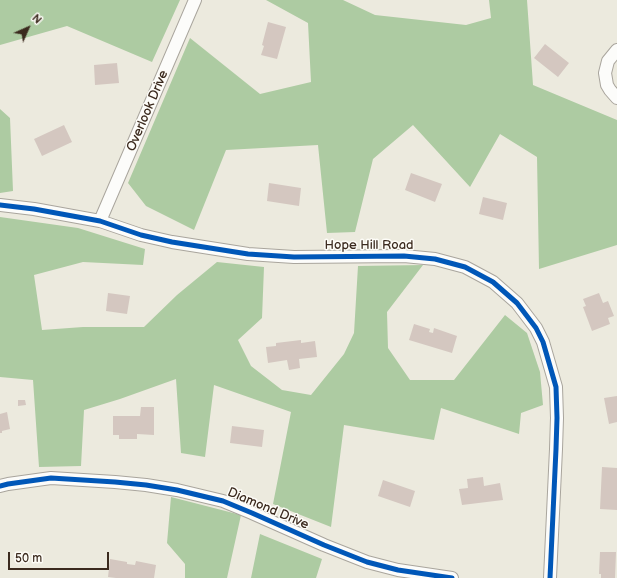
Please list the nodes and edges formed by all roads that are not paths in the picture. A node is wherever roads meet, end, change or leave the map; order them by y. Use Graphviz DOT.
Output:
graph roads {
  1 [pos="195,0"];
  2 [pos="617,50"];
  3 [pos="617,98"];
  4 [pos="0,205"];
  5 [pos="100,221"];
  6 [pos="0,486"];
  7 [pos="452,578"];
  8 [pos="550,578"];
  1 -- 5 [label="street, Overlook Drive"];
  2 -- 3 [label="street"];
  4 -- 5 [label="street, Hope Hill Road"];
  5 -- 8 [label="street, Hope Hill Road"];
  6 -- 7 [label="street, Diamond Drive"];
}
